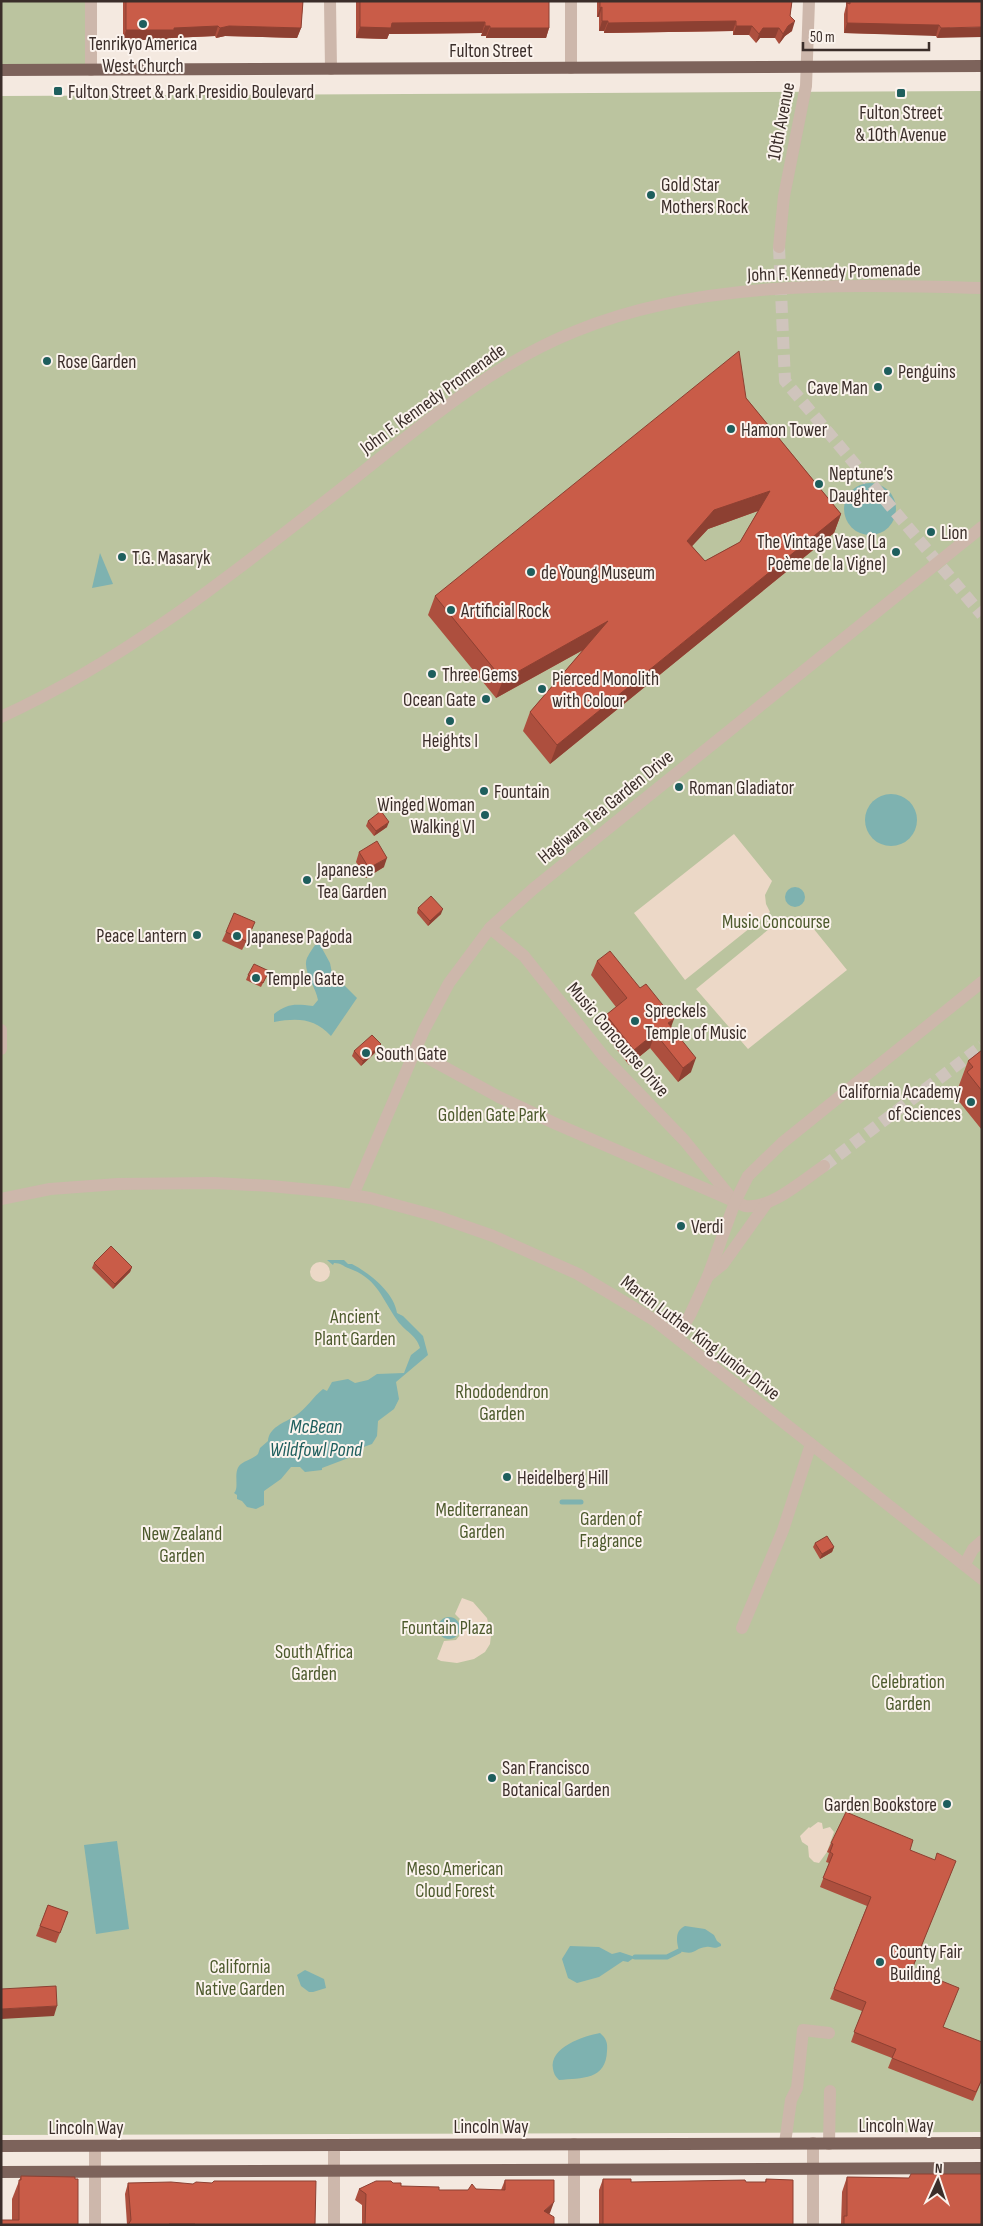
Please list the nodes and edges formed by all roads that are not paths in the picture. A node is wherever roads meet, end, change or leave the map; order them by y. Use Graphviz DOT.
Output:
graph roads {
  1 [pos="90,1"];
  2 [pos="330,1"];
  3 [pos="570,1"];
  4 [pos="809,1"];
  5 [pos="982,66"];
  6 [pos="808,67"];
  7 [pos="571,68"];
  8 [pos="331,69"];
  9 [pos="1,70"];
  10 [pos="91,70"];
  11 [pos="779,246"];
  12 [pos="982,288"];
  13 [pos="982,527"];
  14 [pos="1,717"];
  15 [pos="490,928"];
  16 [pos="982,982"];
  17 [pos="1,1030"];
  18 [pos="1,1049"];
  19 [pos="415,1051"];
  20 [pos="824,1166"];
  21 [pos="353,1195"];
  22 [pos="1,1199"];
  23 [pos="734,1202"];
  24 [pos="766,1204"];
  25 [pos="708,1276"];
  26 [pos="677,1337"];
  27 [pos="811,1444"];
  28 [pos="982,1541"];
  29 [pos="965,1564"];
  30 [pos="982,1579"];
  31 [pos="742,1628"];
  32 [pos="829,2034"];
  33 [pos="830,2091"];
  34 [pos="982,2143"];
  35 [pos="574,2144"];
  36 [pos="785,2144"];
  37 [pos="813,2144"];
  38 [pos="829,2144"];
  39 [pos="334,2145"];
  40 [pos="1,2146"];
  41 [pos="95,2146"];
  42 [pos="982,2168"];
  43 [pos="813,2169"];
  44 [pos="334,2170"];
  45 [pos="574,2170"];
  46 [pos="95,2171"];
  47 [pos="1,2172"];
  48 [pos="96,2225"];
  49 [pos="334,2225"];
  50 [pos="574,2225"];
  51 [pos="813,2225"];
  1 -- 10 [label="street"];
  2 -- 8 [label="street"];
  3 -- 7 [label="street"];
  4 -- 6 [label="street, 10th Avenue"];
  5 -- 6 [label="main road, Fulton Street"];
  6 -- 7 [label="main road, Fulton Street"];
  6 -- 11 [label="street, 10th Avenue"];
  7 -- 8 [label="main road, Fulton Street"];
  8 -- 10 [label="main road, Fulton Street"];
  9 -- 10 [label="main road, Fulton Street"];
  12 -- 14 [label="street, John F. Kennedy Promenade"];
  13 -- 15 [label="street, Hagiwara Tea Garden Drive"];
  15 -- 19 [label="street, Hagiwara Tea Garden Drive"];
  15 -- 23 [label="street, Music Concourse Drive"];
  16 -- 23 [label="street"];
  17 -- 18 [label="street"];
  19 -- 21 [label="street, Hagiwara Tea Garden Drive"];
  19 -- 23 [label="street"];
  20 -- 24 [label="street"];
  21 -- 22 [label="street, Martin Luther King Junior Drive"];
  21 -- 26 [label="street, Martin Luther King Junior Drive"];
  23 -- 24 [label="street"];
  23 -- 25 [label="street"];
  24 -- 25 [label="street"];
  25 -- 26 [label="street"];
  26 -- 27 [label="street, Martin Luther King Junior Drive"];
  27 -- 29 [label="street, Martin Luther King Junior Drive"];
  27 -- 31 [label="street"];
  28 -- 29 [label="street"];
  29 -- 30 [label="street, Martin Luther King Junior Drive"];
  32 -- 36 [label="street"];
  33 -- 38 [label="street"];
  34 -- 38 [label="main road, Lincoln Way"];
  35 -- 36 [label="main road, Lincoln Way"];
  35 -- 39 [label="main road, Lincoln Way"];
  35 -- 45 [label="street"];
  36 -- 37 [label="main road, Lincoln Way"];
  37 -- 38 [label="main road, Lincoln Way"];
  37 -- 43 [label="street"];
  39 -- 41 [label="main road, Lincoln Way"];
  39 -- 44 [label="street"];
  40 -- 41 [label="main road, Lincoln Way"];
  41 -- 46 [label="street"];
  42 -- 43 [label="main road"];
  43 -- 45 [label="main road"];
  43 -- 51 [label="street"];
  44 -- 45 [label="main road"];
  44 -- 46 [label="main road"];
  44 -- 49 [label="street"];
  45 -- 50 [label="street"];
  46 -- 47 [label="main road"];
  46 -- 48 [label="street"];
}
